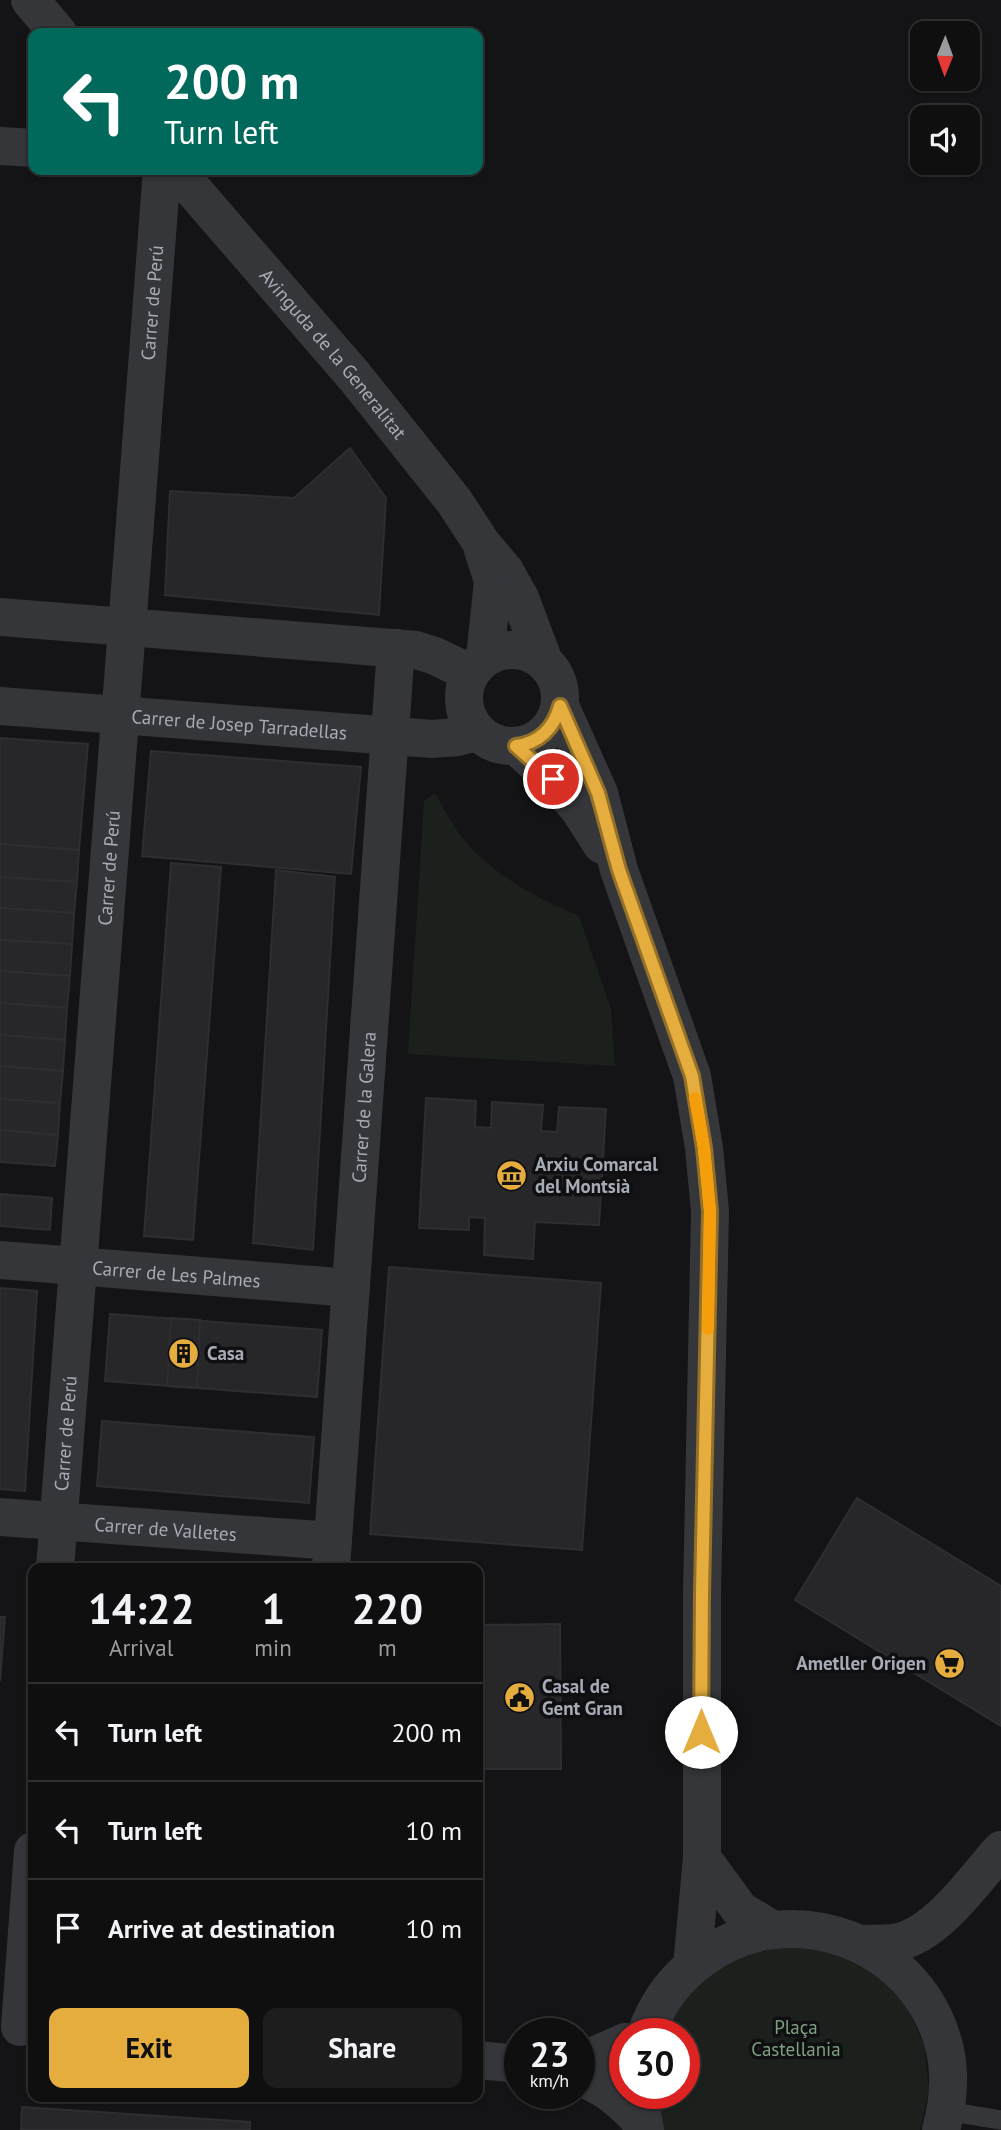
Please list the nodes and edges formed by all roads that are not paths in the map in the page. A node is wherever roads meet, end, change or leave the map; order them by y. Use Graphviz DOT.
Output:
graph roads {
  1 [pos="30,0"];
  2 [pos="54,28"];
  3 [pos="0,146"];
  4 [pos="28,148"];
  5 [pos="162,175"];
  6 [pos="180,175"];
  7 [pos="482,544"];
  8 [pos="0,617"];
  9 [pos="128,627"];
  10 [pos="396,648"];
  11 [pos="544,662"];
  12 [pos="478,665"];
  13 [pos="0,706"];
  14 [pos="560,706"];
  15 [pos="121,714"];
  16 [pos="477,732"];
  17 [pos="390,736"];
  18 [pos="516,746"];
  19 [pos="619,870"];
  20 [pos="0,1261"];
  21 [pos="79,1266"];
  22 [pos="351,1288"];
  23 [pos="0,1517"];
  24 [pos="59,1521"];
  25 [pos="332,1554"];
  26 [pos="55,1563"];
  27 [pos="1001,1850"];
  28 [pos="702,1858"];
  29 [pos="28,1910"];
  30 [pos="943,1915"];
  31 [pos="773,1930"];
  32 [pos="860,1944"];
  33 [pos="692,1966"];
  34 [pos="920,1996"];
  35 [pos="649,2018"];
  36 [pos="18,2027"];
  37 [pos="483,2060"];
  38 [pos="504,2062"];
  39 [pos="595,2083"];
  40 [pos="642,2115"];
  41 [pos="943,2120"];
  42 [pos="1001,2120"];
  1 -- 2 [label="street"];
  3 -- 4 [label="street"];
  5 -- 9 [label="street, Carrer de Perú"];
  6 -- 7 [label="street, Avinguda de la Generalitat"];
  7 -- 11 [label="street, Avinguda de la Generalitat"];
  7 -- 12 [label="street, Avinguda de la Generalitat"];
  8 -- 9 [label="street"];
  9 -- 10 [label="street"];
  9 -- 15 [label="street, Carrer de Perú"];
  10 -- 12 [label="street"];
  10 -- 17 [label="street, Carrer de la Galera"];
  11 -- 12 [label="street"];
  11 -- 14 [label="street"];
  12 -- 16 [label="street"];
  13 -- 15 [label="street, Carrer de Josep Tarradellas"];
  14 -- 18 [label="street"];
  14 -- 19 [label="street"];
  15 -- 17 [label="street, Carrer de Josep Tarradellas"];
  15 -- 21 [label="street, Carrer de Perú"];
  16 -- 17 [label="street, Carrer de Josep Tarradellas"];
  16 -- 18 [label="street"];
  17 -- 22 [label="street, Carrer de la Galera"];
  18 -- 19 [label="street"];
  19 -- 28 [label="street"];
  20 -- 21 [label="street, Carrer de Les Palmes"];
  21 -- 22 [label="street, Carrer de Les Palmes"];
  21 -- 24 [label="street, Carrer de Perú"];
  22 -- 25 [label="street, Carrer de la Galera"];
  23 -- 24 [label="street, Carrer de Valletes"];
  24 -- 25 [label="street, Carrer de Valletes"];
  24 -- 26 [label="street, Carrer de Perú"];
  27 -- 30 [label="street"];
  28 -- 31 [label="street"];
  28 -- 33 [label="street"];
  29 -- 36 [label="street"];
  30 -- 32 [label="street"];
  30 -- 34 [label="street"];
  31 -- 32 [label="street"];
  31 -- 33 [label="street"];
  32 -- 34 [label="street"];
  33 -- 35 [label="street"];
  34 -- 41 [label="street"];
  37 -- 38 [label="street"];
  39 -- 40 [label="street"];
  41 -- 42 [label="lane"];
}
